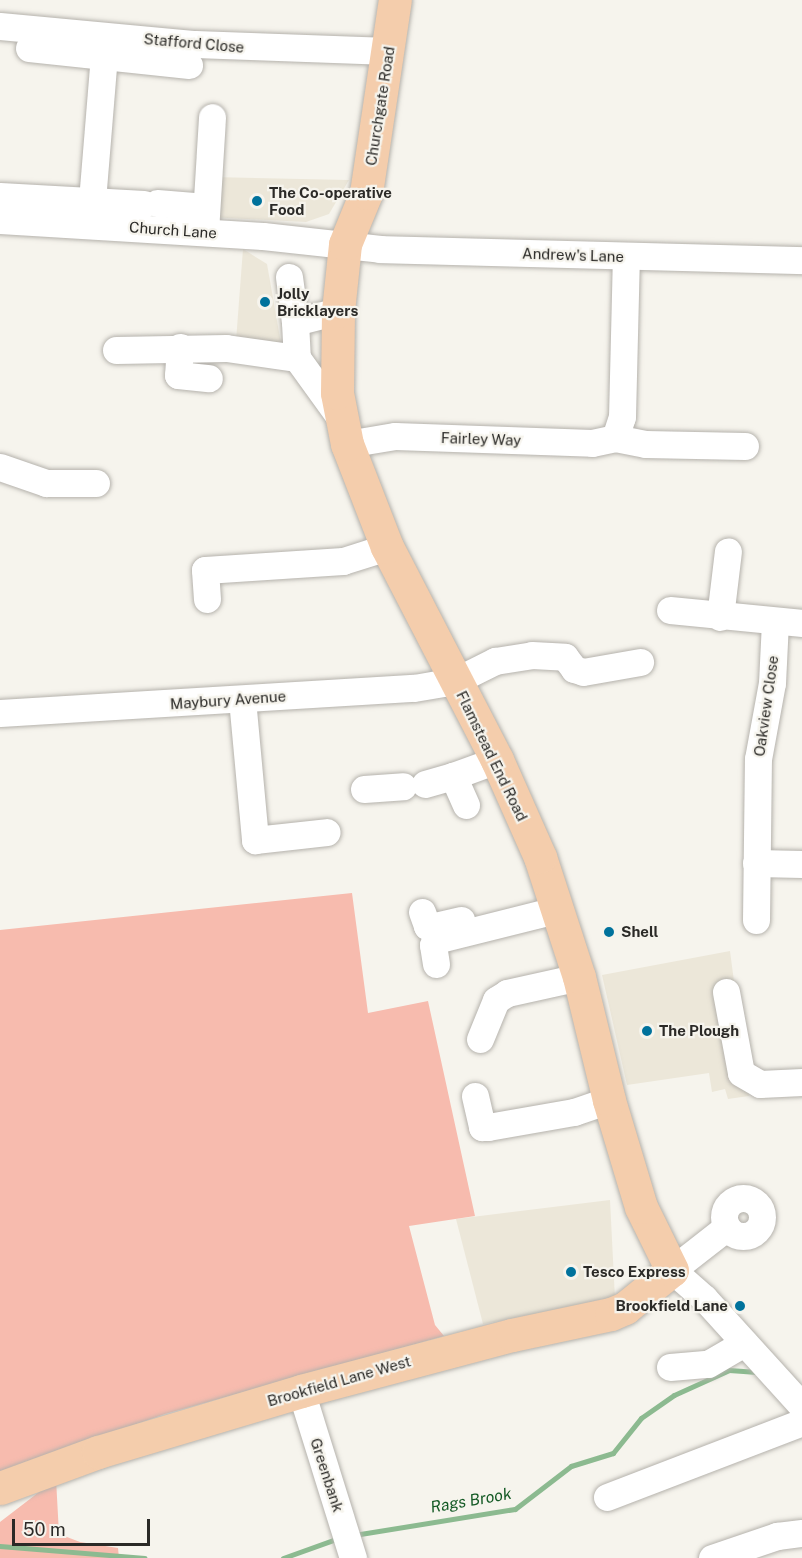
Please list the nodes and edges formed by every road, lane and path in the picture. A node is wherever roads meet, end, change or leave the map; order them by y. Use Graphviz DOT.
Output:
graph roads {
  1 [pos="395,0"];
  2 [pos="0,26"];
  3 [pos="29,48"];
  4 [pos="388,51"];
  5 [pos="104,56"];
  6 [pos="189,65"];
  7 [pos="212,117"];
  8 [pos="0,196"];
  9 [pos="92,213"];
  10 [pos="0,220"];
  11 [pos="206,220"];
  12 [pos="345,244"];
  13 [pos="626,257"];
  14 [pos="802,260"];
  15 [pos="288,277"];
  16 [pos="338,311"];
  17 [pos="296,322"];
  18 [pos="180,347"];
  19 [pos="116,350"];
  20 [pos="297,358"];
  21 [pos="209,378"];
  22 [pos="344,433"];
  23 [pos="615,438"];
  24 [pos="745,446"];
  25 [pos="0,467"];
  26 [pos="96,483"];
  27 [pos="387,547"];
  28 [pos="728,551"];
  29 [pos="207,599"];
  30 [pos="670,610"];
  31 [pos="720,617"];
  32 [pos="775,622"];
  33 [pos="802,622"];
  34 [pos="640,662"];
  35 [pos="455,681"];
  36 [pos="242,699"];
  37 [pos="0,714"];
  38 [pos="497,760"];
  39 [pos="453,776"];
  40 [pos="364,789"];
  41 [pos="466,805"];
  42 [pos="327,832"];
  43 [pos="756,863"];
  44 [pos="802,864"];
  45 [pos="557,903"];
  46 [pos="422,912"];
  47 [pos="756,920"];
  48 [pos="436,964"];
  49 [pos="579,977"];
  50 [pos="726,992"];
  51 [pos="480,1039"];
  52 [pos="802,1082"];
  53 [pos="475,1096"];
  54 [pos="609,1100"];
  55 [pos="727,1227"];
  56 [pos="672,1270"];
  57 [pos="751,1350"];
  58 [pos="670,1367"];
  59 [pos="301,1391"];
  60 [pos="799,1409"];
  61 [pos="0,1488"];
  62 [pos="607,1497"];
  63 [pos="802,1533"];
  64 [pos="352,1555"];
  65 [pos="712,1558"];
  1 -- 4 [label="main road, Churchgate Road"];
  2 -- 4 [label="street, Stafford Close"];
  3 -- 5 [label="street"];
  4 -- 12 [label="main road, Churchgate Road"];
  5 -- 6 [label="street"];
  5 -- 9 [label="street"];
  7 -- 11 [label="street"];
  8 -- 9 [label="street"];
  9 -- 10 [label="street, Church Lane"];
  9 -- 11 [label="street, Church Lane"];
  9 -- 11 [label="street"];
  11 -- 12 [label="street, Church Lane"];
  12 -- 13 [label="street, Andrew's Lane"];
  12 -- 16 [label="main road, Flamstead End Road"];
  13 -- 14 [label="street, Andrew's Lane"];
  13 -- 23 [label="street"];
  15 -- 17 [label="street"];
  16 -- 17 [label="street"];
  16 -- 22 [label="main road, Flamstead End Road"];
  17 -- 20 [label="street"];
  18 -- 19 [label="street"];
  18 -- 20 [label="street"];
  18 -- 21 [label="street"];
  20 -- 22 [label="street"];
  22 -- 23 [label="street, Fairley Way"];
  22 -- 27 [label="main road, Flamstead End Road"];
  23 -- 24 [label="street, Fairley Way"];
  25 -- 26 [label="street"];
  27 -- 29 [label="street"];
  27 -- 35 [label="main road, Flamstead End Road"];
  28 -- 31 [label="street"];
  30 -- 31 [label="street"];
  31 -- 32 [label="street"];
  32 -- 33 [label="street"];
  32 -- 43 [label="street, Oakview Close"];
  34 -- 35 [label="street, Maybury Avenue"];
  35 -- 36 [label="street, Maybury Avenue"];
  35 -- 38 [label="main road, Flamstead End Road"];
  36 -- 37 [label="street, Maybury Avenue"];
  36 -- 42 [label="street"];
  38 -- 39 [label="street"];
  38 -- 45 [label="main road, Flamstead End Road"];
  39 -- 40 [label="street"];
  39 -- 41 [label="street"];
  43 -- 44 [label="street"];
  43 -- 47 [label="street, Oakview Close"];
  45 -- 46 [label="street"];
  45 -- 48 [label="street"];
  45 -- 49 [label="main road, Flamstead End Road"];
  49 -- 51 [label="street"];
  49 -- 54 [label="main road, Flamstead End Road"];
  50 -- 52 [label="street"];
  53 -- 54 [label="street"];
  54 -- 56 [label="main road, Flamstead End Road"];
  55 -- 56 [label="street"];
  56 -- 57 [label="street"];
  56 -- 59 [label="main road, Brookfield Lane West"];
  57 -- 58 [label="street"];
  57 -- 60 [label="street"];
  59 -- 61 [label="main road, Brookfield Lane West"];
  59 -- 64 [label="street, Greenbank"];
  60 -- 62 [label="street"];
  63 -- 65 [label="street"];
}
